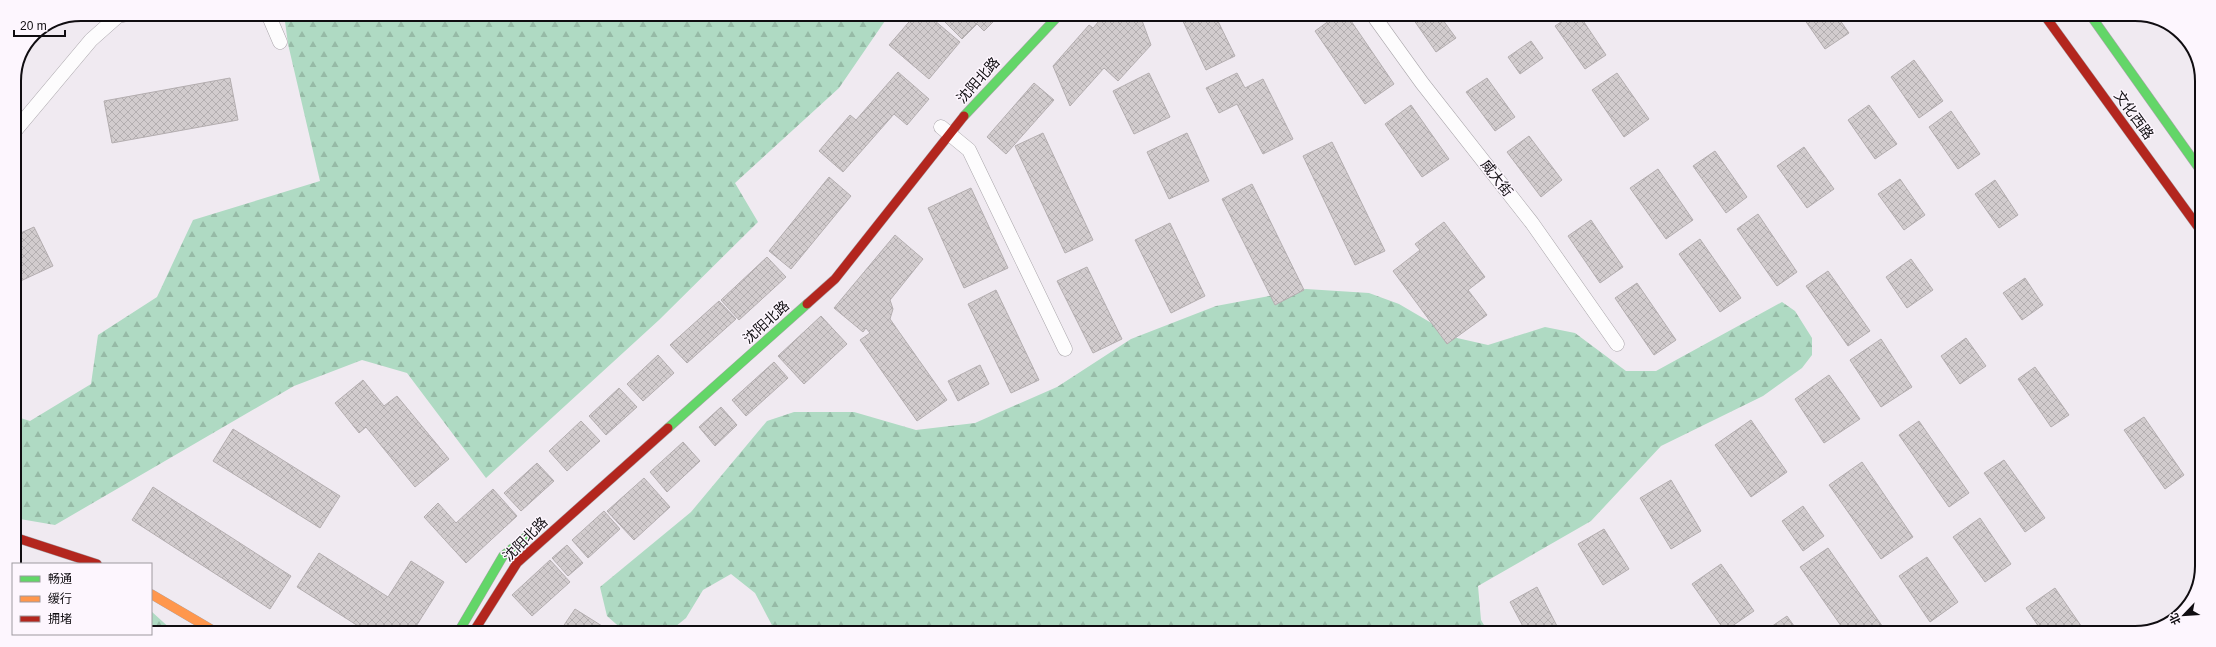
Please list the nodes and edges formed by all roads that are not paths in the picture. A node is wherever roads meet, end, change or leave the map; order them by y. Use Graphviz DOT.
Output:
graph roads {
  1 [pos="112,21"];
  2 [pos="271,21"];
  3 [pos="1053,21"];
  4 [pos="1377,21"];
  5 [pos="2049,21"];
  6 [pos="2095,21"];
  7 [pos="280,42"];
  8 [pos="21,124"];
  9 [pos="943,129"];
  10 [pos="2195,163"];
  11 [pos="2195,223"];
  12 [pos="1617,344"];
  13 [pos="1065,349"];
  14 [pos="533,530"];
  15 [pos="21,539"];
  16 [pos="94,563"];
  17 [pos="152,595"];
  18 [pos="205,626"];
  19 [pos="462,626"];
  20 [pos="477,626"];
  1 -- 8 [label="street"];
  2 -- 7 [label="street"];
  3 -- 9 [label="street, 沈阳北路"];
  4 -- 12 [label="street, 威大街"];
  5 -- 11 [label="street, 文化西路"];
  6 -- 10 [label="street, 文化西路"];
  9 -- 13 [label="street"];
  9 -- 20 [label="street, 沈阳北路"];
  14 -- 19 [label="street, 沈阳北路"];
  15 -- 16 [label="street"];
  17 -- 18 [label="street"];
}
